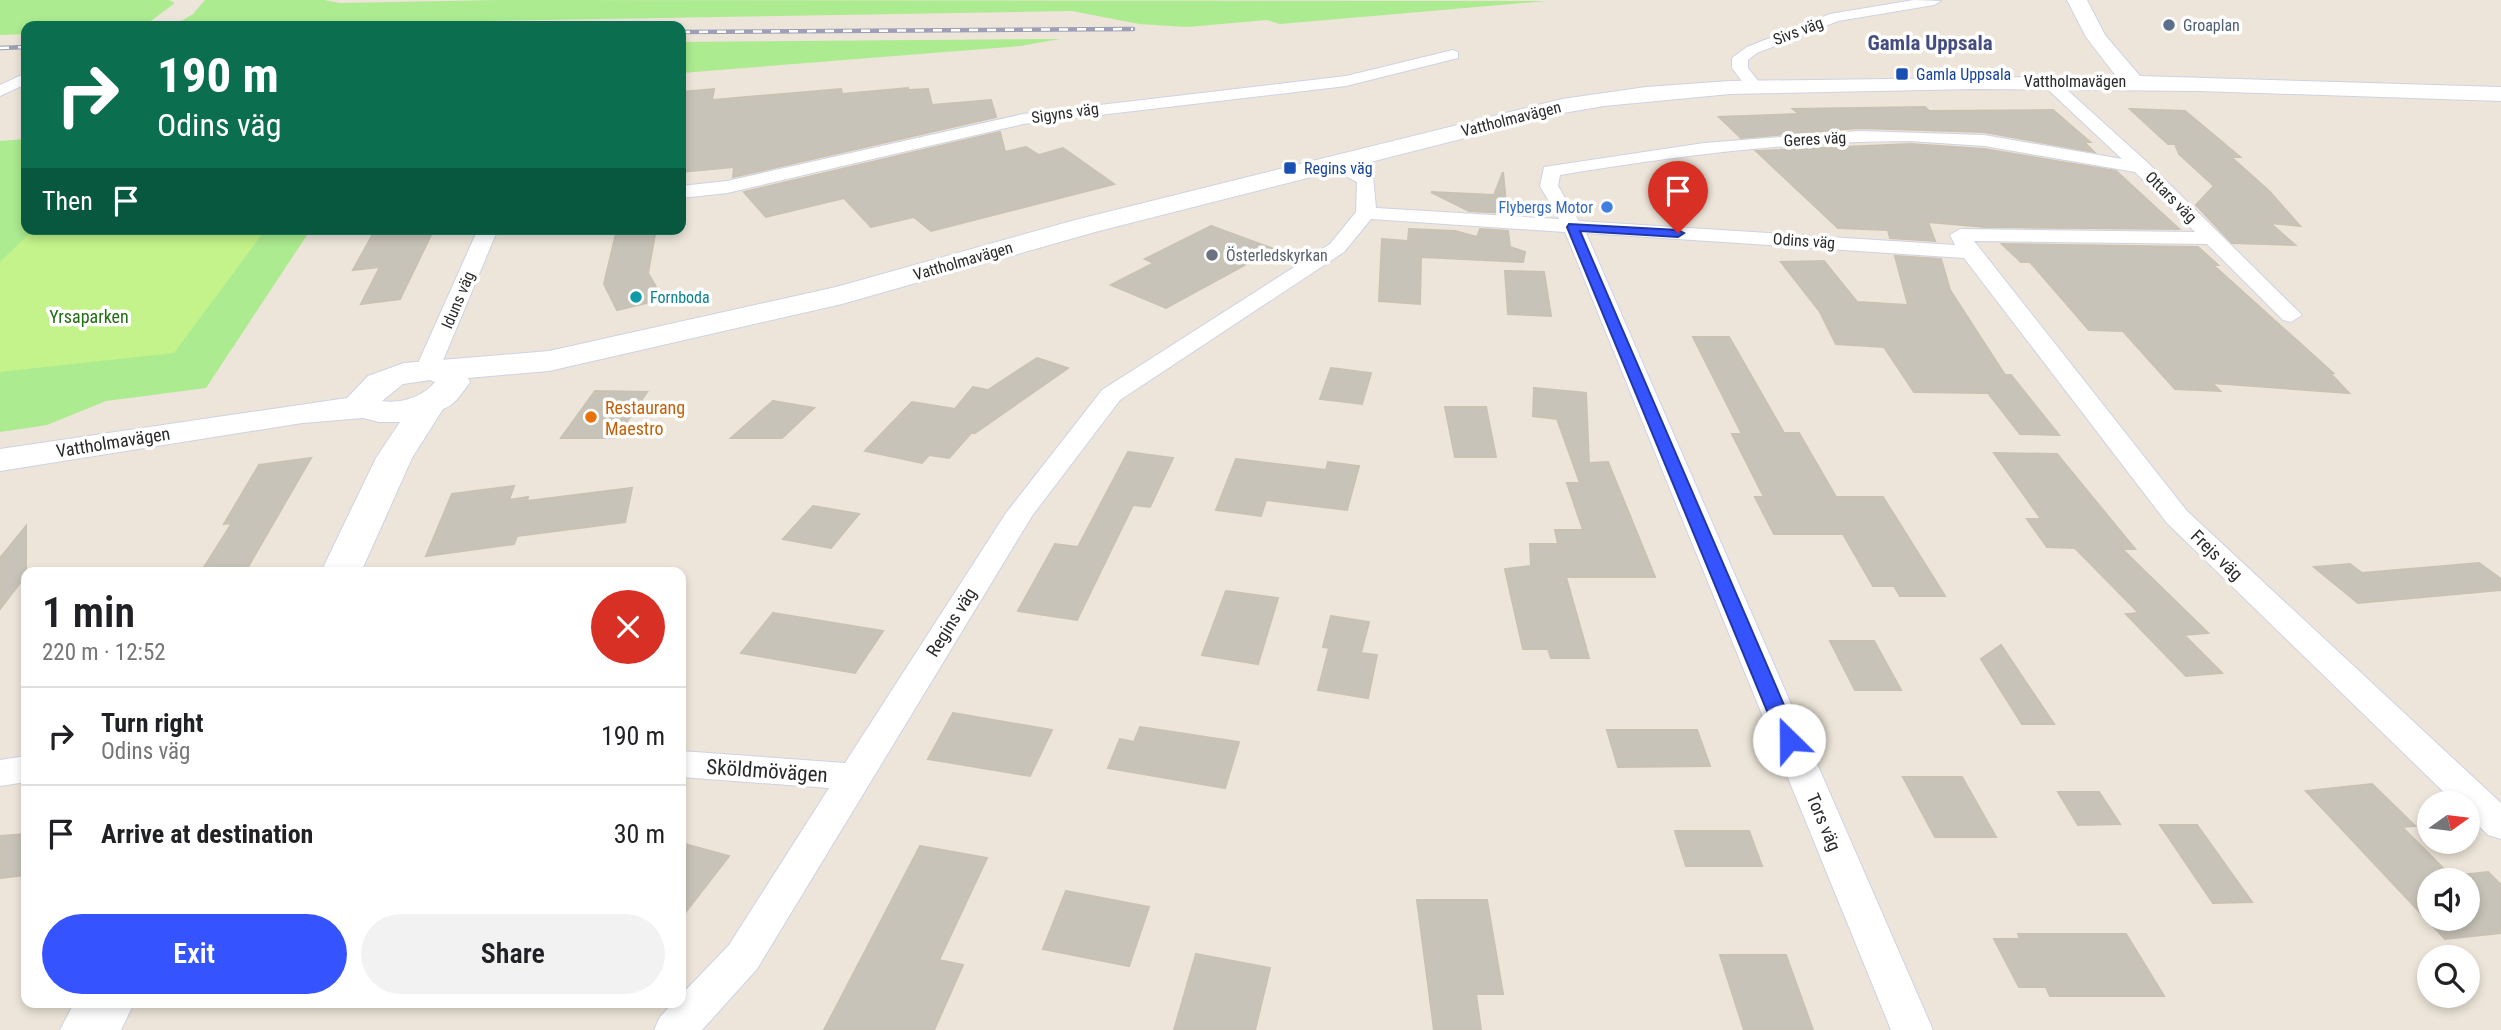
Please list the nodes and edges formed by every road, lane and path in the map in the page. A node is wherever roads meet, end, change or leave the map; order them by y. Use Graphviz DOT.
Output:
graph roads {
  1 [pos="2077,0"];
  2 [pos="1934,1"];
  3 [pos="1453,55"];
  4 [pos="21,80"];
  5 [pos="2048,81"];
  6 [pos="2132,81"];
  7 [pos="1754,86"];
  8 [pos="0,90"];
  9 [pos="2501,94"];
  10 [pos="1335,163"];
  11 [pos="2141,167"];
  12 [pos="686,191"];
  13 [pos="1366,212"];
  14 [pos="1573,227"];
  15 [pos="486,235"];
  16 [pos="2213,238"];
  17 [pos="1970,252"];
  18 [pos="2291,315"];
  19 [pos="435,385"];
  20 [pos="376,402"];
  21 [pos="394,458"];
  22 [pos="0,460"];
  23 [pos="343,567"];
  24 [pos="686,764"];
  25 [pos="21,770"];
  26 [pos="0,773"];
  27 [pos="853,777"];
  28 [pos="2501,825"];
  29 [pos="103,1008"];
  30 [pos="89,1030"];
  31 [pos="675,1030"];
  32 [pos="1912,1030"];
  1 -- 6 [label="main road"];
  2 -- 7 [label="street, Sivs väg"];
  3 -- 12 [label="street, Sigyns väg"];
  4 -- 8 [label="street"];
  5 -- 6 [label="main road, Vattholmavägen"];
  5 -- 7 [label="main road, Vattholmavägen"];
  5 -- 11 [label="street, Ottars väg"];
  6 -- 9 [label="main road, Vattholmavägen"];
  7 -- 10 [label="main road, Vattholmavägen"];
  10 -- 13 [label="street"];
  10 -- 19 [label="main road, Vattholmavägen"];
  11 -- 14 [label="street, Geres väg"];
  11 -- 16 [label="street, Ottars väg"];
  13 -- 14 [label="street, Odins väg"];
  13 -- 27 [label="street, Regins väg"];
  14 -- 17 [label="street, Odins väg"];
  14 -- 32 [label="street, Tors väg"];
  15 -- 19 [label="street, Iduns väg"];
  16 -- 17 [label="street"];
  16 -- 18 [label="street, Ottars väg"];
  17 -- 28 [label="street, Frejs väg"];
  19 -- 20 [label="main road, Vattholmavägen"];
  19 -- 21 [label="main road, Iduns väg"];
  20 -- 21 [label="main road, Iduns väg"];
  20 -- 22 [label="main road, Vattholmavägen"];
  21 -- 23 [label="main road, Iduns väg"];
  24 -- 27 [label="street, Sköldmövägen"];
  25 -- 26 [label="street"];
  27 -- 31 [label="street, Regins väg"];
  29 -- 30 [label="main road"];
}
